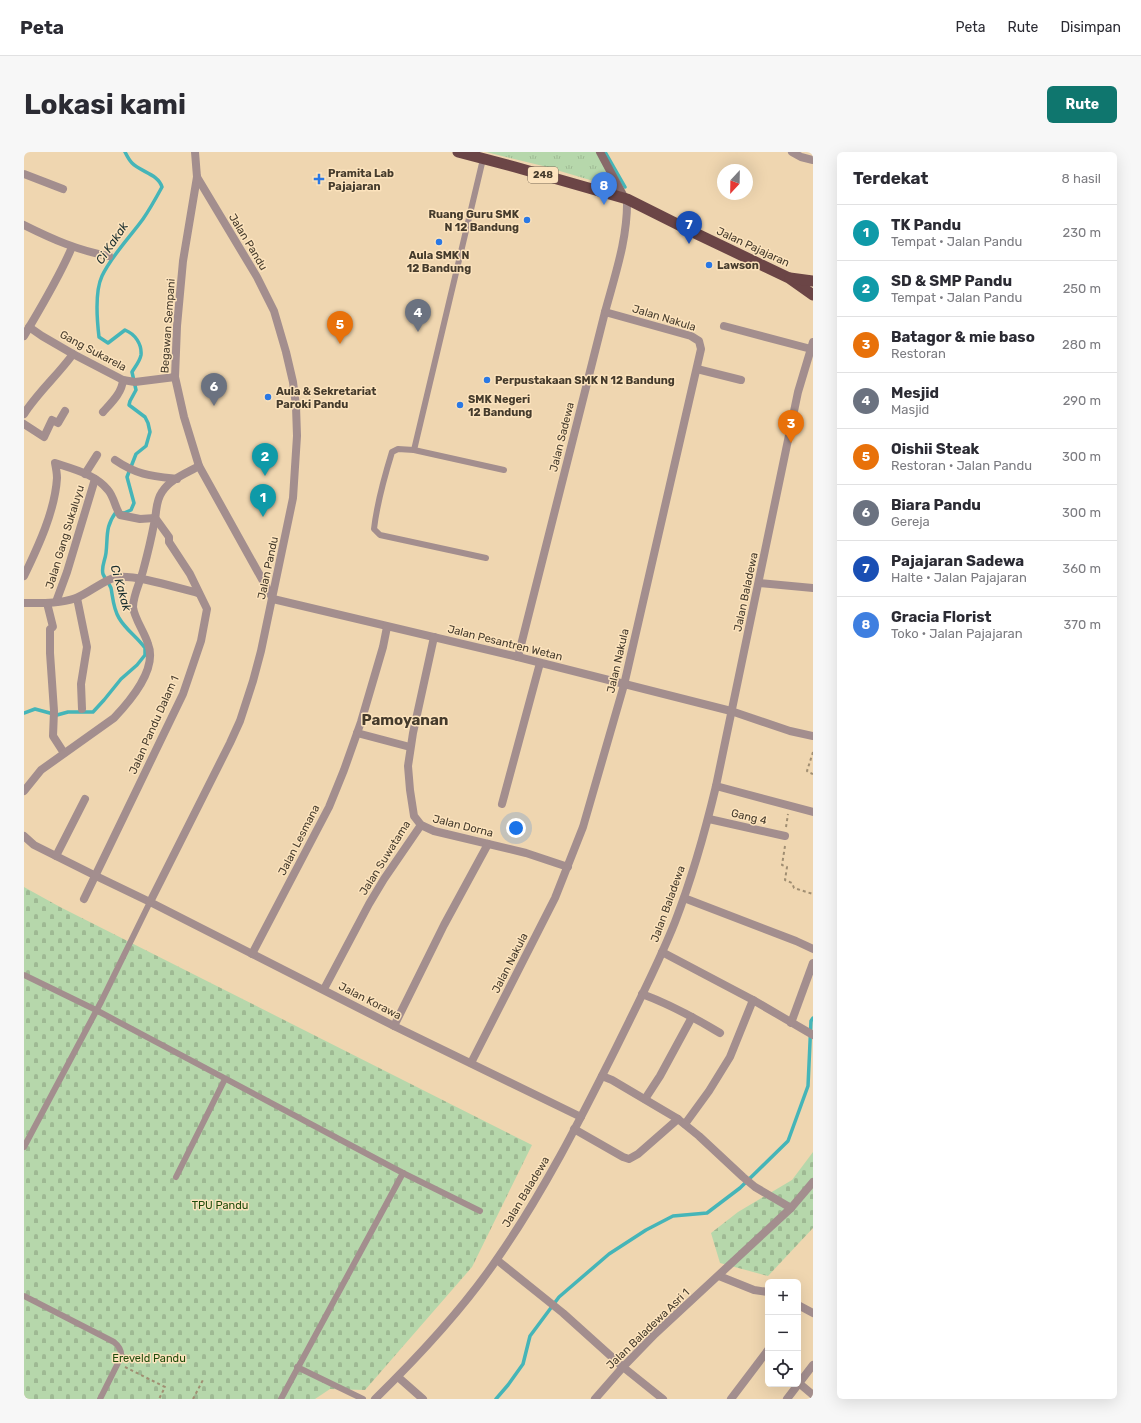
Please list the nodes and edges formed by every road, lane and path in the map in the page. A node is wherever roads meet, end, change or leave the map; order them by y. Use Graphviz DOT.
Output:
graph roads {
  1 [pos="195,152"];
  2 [pos="458,152"];
  3 [pos="600,152"];
  4 [pos="792,152"];
  5 [pos="483,159"];
  6 [pos="813,160"];
  7 [pos="24,174"];
  8 [pos="197,177"];
  9 [pos="63,189"];
  10 [pos="627,199"];
  11 [pos="24,225"];
  12 [pos="72,247"];
  13 [pos="109,256"];
  14 [pos="789,278"];
  15 [pos="813,280"];
  16 [pos="813,295"];
  17 [pos="605,312"];
  18 [pos="724,326"];
  19 [pos="29,327"];
  20 [pos="24,336"];
  21 [pos="812,345"];
  22 [pos="74,354"];
  23 [pos="697,369"];
  24 [pos="175,377"];
  25 [pos="741,380"];
  26 [pos="124,381"];
  27 [pos="65,411"];
  28 [pos="103,412"];
  29 [pos="24,414"];
  30 [pos="24,424"];
  31 [pos="414,450"];
  32 [pos="97,455"];
  33 [pos="115,460"];
  34 [pos="199,466"];
  35 [pos="504,470"];
  36 [pos="85,474"];
  37 [pos="95,479"];
  38 [pos="177,479"];
  39 [pos="156,519"];
  40 [pos="486,558"];
  41 [pos="24,576"];
  42 [pos="141,579"];
  43 [pos="760,583"];
  44 [pos="813,588"];
  45 [pos="198,593"];
  46 [pos="77,598"];
  47 [pos="273,600"];
  48 [pos="24,603"];
  49 [pos="51,603"];
  50 [pos="387,627"];
  51 [pos="434,637"];
  52 [pos="518,657"];
  53 [pos="540,663"];
  54 [pos="624,685"];
  55 [pos="82,709"];
  56 [pos="732,711"];
  57 [pos="357,733"];
  58 [pos="813,736"];
  59 [pos="410,747"];
  60 [pos="813,752"];
  61 [pos="64,753"];
  62 [pos="813,774"];
  63 [pos="716,786"];
  64 [pos="24,791"];
  65 [pos="85,799"];
  66 [pos="502,804"];
  67 [pos="787,804"];
  68 [pos="813,812"];
  69 [pos="709,819"];
  70 [pos="421,825"];
  71 [pos="24,836"];
  72 [pos="785,836"];
  73 [pos="488,844"];
  74 [pos="56,856"];
  75 [pos="568,867"];
  76 [pos="96,876"];
  77 [pos="782,879"];
  78 [pos="785,880"];
  79 [pos="813,894"];
  80 [pos="684,898"];
  81 [pos="84,899"];
  82 [pos="150,902"];
  83 [pos="813,949"];
  84 [pos="662,952"];
  85 [pos="252,954"];
  86 [pos="813,963"];
  87 [pos="24,975"];
  88 [pos="324,989"];
  89 [pos="642,994"];
  90 [pos="753,1000"];
  91 [pos="96,1010"];
  92 [pos="692,1017"];
  93 [pos="791,1023"];
  94 [pos="394,1026"];
  95 [pos="720,1033"];
  96 [pos="810,1033"];
  97 [pos="471,1064"];
  98 [pos="602,1076"];
  99 [pos="225,1079"];
  100 [pos="645,1099"];
  101 [pos="581,1117"];
  102 [pos="678,1118"];
  103 [pos="685,1124"];
  104 [pos="574,1129"];
  105 [pos="24,1147"];
  106 [pos="403,1173"];
  107 [pos="176,1177"];
  108 [pos="813,1182"];
  109 [pos="791,1208"];
  110 [pos="480,1211"];
  111 [pos="497,1260"];
  112 [pos="719,1276"];
  113 [pos="765,1292"];
  114 [pos="24,1296"];
  115 [pos="801,1307"];
  116 [pos="813,1313"];
  117 [pos="767,1351"];
  118 [pos="118,1364"];
  119 [pos="813,1365"];
  120 [pos="298,1367"];
  121 [pos="623,1367"];
  122 [pos="398,1377"];
  123 [pos="204,1378"];
  124 [pos="801,1383"];
  125 [pos="801,1385"];
  126 [pos="797,1387"];
  127 [pos="813,1395"];
  128 [pos="100,1399"];
  129 [pos="159,1399"];
  130 [pos="193,1399"];
  131 [pos="281,1399"];
  132 [pos="363,1399"];
  133 [pos="375,1399"];
  134 [pos="423,1399"];
  135 [pos="595,1399"];
  136 [pos="663,1399"];
  137 [pos="731,1399"];
  138 [pos="787,1399"];
  1 -- 8 [label="street, Jalan Pandu"];
  2 -- 5 [label="highway, Jalan Pajajaran / 248"];
  3 -- 10 [label="main road"];
  4 -- 6 [label="street"];
  5 -- 10 [label="highway, Jalan Pajajaran / 248"];
  5 -- 31 [label="lane"];
  7 -- 9 [label="street"];
  8 -- 24 [label="street, Begawan Sempani"];
  8 -- 47 [label="street, Jalan Pandu"];
  10 -- 14 [label="highway, Jalan Pajajaran / 248"];
  10 -- 17 [label="street, Jalan Sadewa"];
  11 -- 12 [label="street"];
  12 -- 13 [label="street"];
  12 -- 19 [label="street"];
  14 -- 15 [label="highway, Jalan Pajajaran / 248"];
  14 -- 16 [label="highway, Jalan Pajajaran / 248"];
  17 -- 23 [label="street, Jalan Nakula"];
  17 -- 52 [label="street, Jalan Sadewa"];
  18 -- 21 [label="street"];
  19 -- 20 [label="street"];
  19 -- 22 [label="street, Gang Sukarela"];
  21 -- 43 [label="street, Jalan Baladewa"];
  22 -- 26 [label="street, Gang Sukarela"];
  22 -- 29 [label="street"];
  23 -- 25 [label="street"];
  23 -- 54 [label="street, Jalan Nakula"];
  24 -- 26 [label="street, Gang Sukarela"];
  24 -- 34 [label="street, Begawan Sempani"];
  26 -- 28 [label="street"];
  27 -- 30 [label="street"];
  31 -- 35 [label="lane"];
  31 -- 40 [label="lane"];
  32 -- 36 [label="street"];
  33 -- 38 [label="street"];
  34 -- 38 [label="street"];
  34 -- 47 [label="street, Begawan Sempani"];
  36 -- 37 [label="street"];
  36 -- 41 [label="street"];
  37 -- 39 [label="street"];
  37 -- 49 [label="street, Jalan Gang Sukaluyu"];
  38 -- 39 [label="street"];
  39 -- 42 [label="street"];
  39 -- 45 [label="street, Jalan Pandu Dalam 1"];
  42 -- 45 [label="street"];
  42 -- 46 [label="street"];
  42 -- 61 [label="street"];
  43 -- 44 [label="street"];
  43 -- 56 [label="street, Jalan Baladewa"];
  45 -- 76 [label="street, Jalan Pandu Dalam 1"];
  46 -- 49 [label="street"];
  46 -- 55 [label="street"];
  47 -- 50 [label="street, Jalan Pesantren Wetan"];
  47 -- 82 [label="street, Jalan Pandu"];
  48 -- 49 [label="street"];
  49 -- 61 [label="street"];
  50 -- 51 [label="street, Jalan Pesantren Wetan"];
  50 -- 57 [label="street, Jalan Lesmana"];
  51 -- 52 [label="street, Jalan Pesantren Wetan"];
  51 -- 59 [label="street, Jalan Suwatama"];
  52 -- 53 [label="street, Jalan Pesantren Wetan"];
  53 -- 54 [label="street, Jalan Pesantren Wetan"];
  53 -- 66 [label="street"];
  54 -- 56 [label="street, Jalan Pesantren Wetan"];
  54 -- 75 [label="street, Jalan Nakula"];
  56 -- 58 [label="street, Jalan Pesantren Wetan"];
  56 -- 63 [label="street, Jalan Baladewa"];
  57 -- 59 [label="street"];
  57 -- 85 [label="street, Jalan Lesmana"];
  59 -- 70 [label="street, Jalan Suwatama"];
  60 -- 62 [label="path"];
  61 -- 64 [label="street"];
  63 -- 67 [label="street"];
  63 -- 69 [label="street, Jalan Baladewa"];
  65 -- 74 [label="street"];
  67 -- 68 [label="street"];
  67 -- 72 [label="path"];
  69 -- 72 [label="street, Gang 4"];
  69 -- 80 [label="street, Jalan Baladewa"];
  70 -- 73 [label="street, Jalan Dorna"];
  70 -- 88 [label="street, Jalan Suwatama"];
  71 -- 74 [label="street"];
  72 -- 78 [label="path"];
  73 -- 75 [label="street, Jalan Dorna"];
  73 -- 94 [label="street"];
  74 -- 76 [label="street"];
  75 -- 97 [label="street, Jalan Nakula"];
  76 -- 81 [label="street, Jalan Pandu Dalam 1"];
  76 -- 82 [label="street"];
  77 -- 78 [label="path"];
  78 -- 79 [label="path"];
  80 -- 83 [label="street"];
  80 -- 84 [label="street, Jalan Baladewa"];
  82 -- 85 [label="street, Jalan Korawa"];
  82 -- 91 [label="lane"];
  84 -- 89 [label="street, Jalan Baladewa"];
  84 -- 90 [label="street"];
  85 -- 88 [label="street, Jalan Korawa"];
  86 -- 93 [label="street"];
  87 -- 91 [label="lane"];
  88 -- 94 [label="street, Jalan Korawa"];
  89 -- 92 [label="street"];
  89 -- 98 [label="street, Jalan Baladewa"];
  90 -- 93 [label="street"];
  90 -- 103 [label="street"];
  91 -- 99 [label="lane"];
  91 -- 105 [label="lane"];
  92 -- 95 [label="street"];
  92 -- 100 [label="street"];
  93 -- 96 [label="street"];
  94 -- 97 [label="street, Jalan Korawa"];
  97 -- 101 [label="street, Jalan Korawa"];
  98 -- 100 [label="street"];
  98 -- 101 [label="street, Jalan Baladewa"];
  99 -- 106 [label="lane"];
  99 -- 107 [label="lane"];
  100 -- 102 [label="street"];
  101 -- 104 [label="street, Jalan Baladewa"];
  102 -- 103 [label="street"];
  102 -- 104 [label="street"];
  103 -- 109 [label="street"];
  104 -- 111 [label="street, Jalan Baladewa"];
  106 -- 110 [label="lane"];
  106 -- 120 [label="lane"];
  108 -- 109 [label="street, Jalan Baladewa Asri 1"];
  109 -- 112 [label="street, Jalan Baladewa Asri 1"];
  111 -- 121 [label="street"];
  111 -- 122 [label="street, Jalan Baladewa"];
  112 -- 113 [label="street"];
  112 -- 121 [label="street, Jalan Baladewa Asri 1"];
  114 -- 118 [label="lane"];
  115 -- 116 [label="street"];
  117 -- 137 [label="street"];
  118 -- 128 [label="lane"];
  118 -- 129 [label="path"];
  119 -- 124 [label="street"];
  120 -- 131 [label="lane"];
  120 -- 132 [label="lane"];
  121 -- 135 [label="street, Jalan Baladewa Asri 1"];
  121 -- 136 [label="street"];
  122 -- 133 [label="street, Jalan Baladewa"];
  122 -- 134 [label="street"];
  123 -- 130 [label="path"];
  125 -- 127 [label="street"];
  126 -- 138 [label="street"];
}
